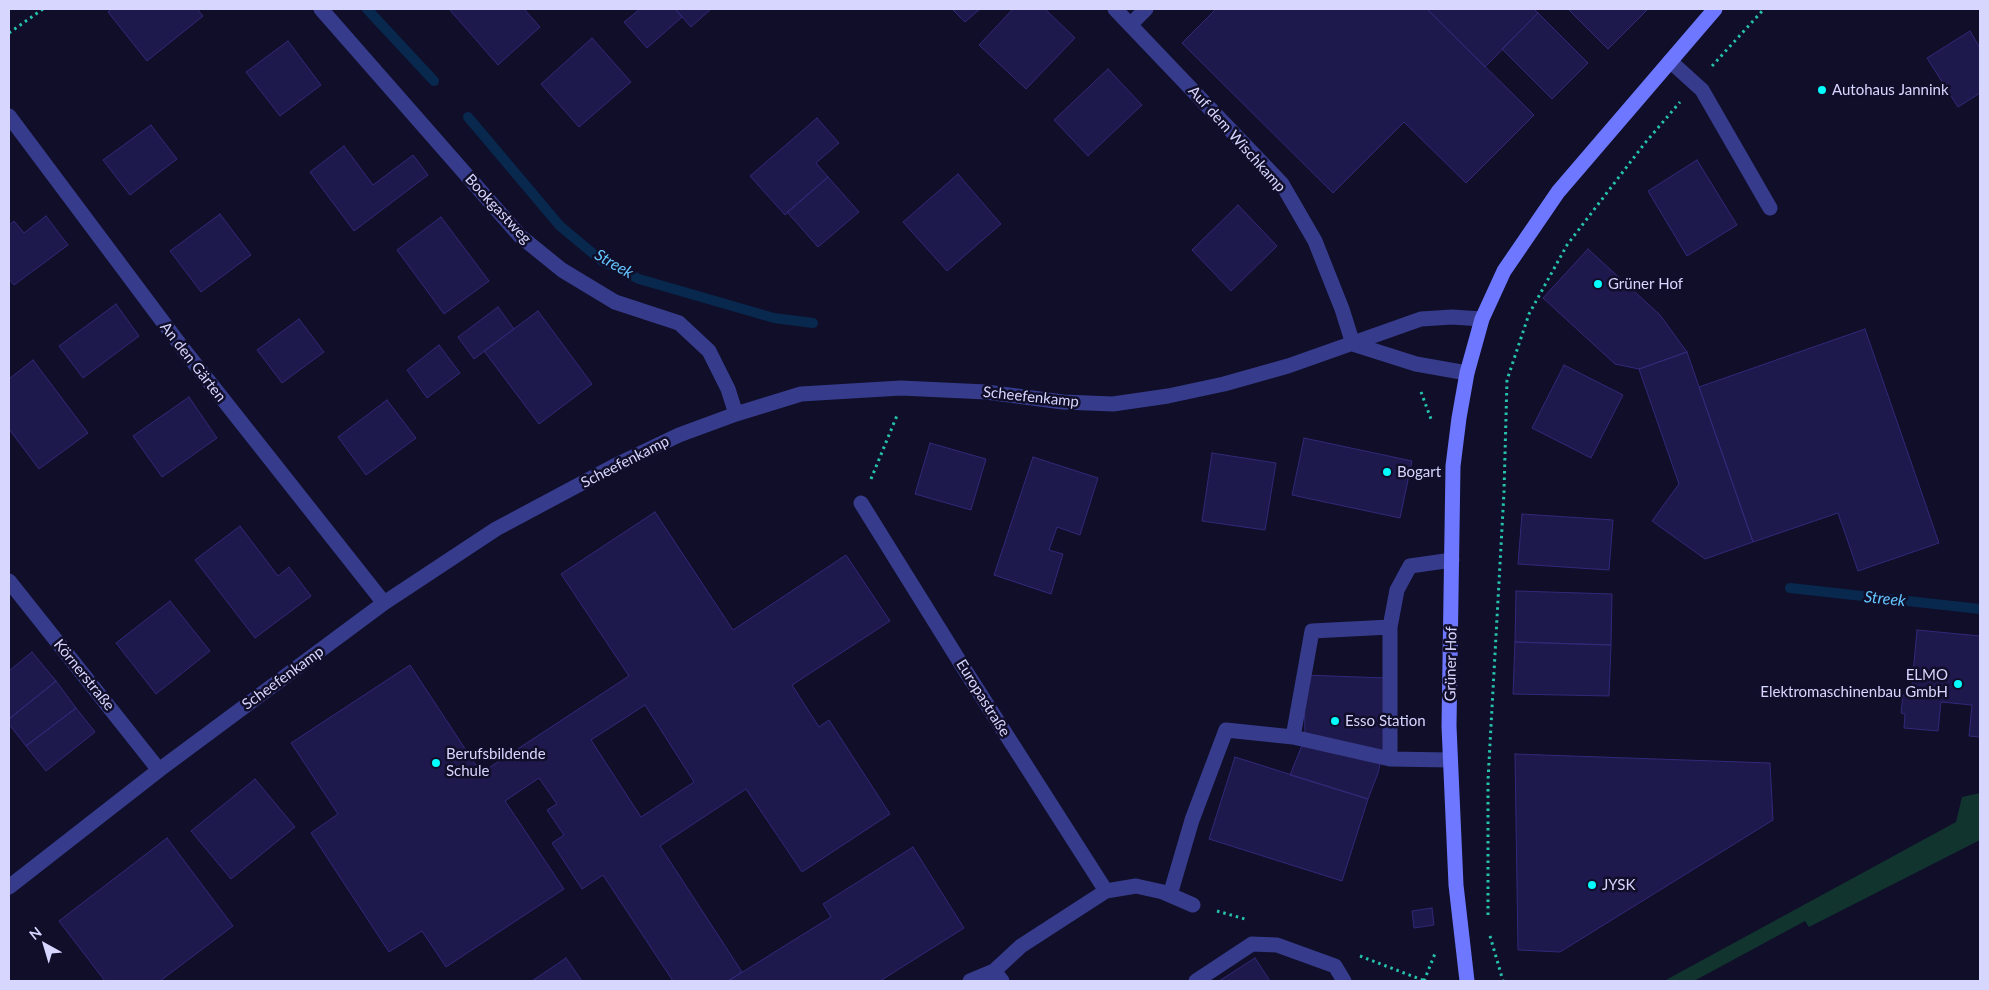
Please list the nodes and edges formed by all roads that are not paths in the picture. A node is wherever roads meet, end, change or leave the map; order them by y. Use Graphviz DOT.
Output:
graph roads {
  1 [pos="320,9"];
  2 [pos="1115,9"];
  3 [pos="1146,9"];
  4 [pos="1715,9"];
  5 [pos="1130,25"];
  6 [pos="1670,61"];
  7 [pos="9,116"];
  8 [pos="1770,208"];
  9 [pos="1482,319"];
  10 [pos="1353,344"];
  11 [pos="1467,373"];
  12 [pos="736,414"];
  13 [pos="861,503"];
  14 [pos="1452,560"];
  15 [pos="9,581"];
  16 [pos="384,603"];
  17 [pos="1390,627"];
  18 [pos="1293,737"];
  19 [pos="1390,759"];
  20 [pos="1450,760"];
  21 [pos="159,770"];
  22 [pos="9,887"];
  23 [pos="1106,891"];
  24 [pos="1170,895"];
  25 [pos="1193,904"];
  26 [pos="998,976"];
  27 [pos="970,981"];
  28 [pos="1196,981"];
  29 [pos="1344,981"];
  30 [pos="1467,981"];
  1 -- 12 [label="street, Bookgastweg"];
  2 -- 5 [label="street, Auf dem Wischkamp"];
  3 -- 5 [label="street"];
  4 -- 6 [label="street, Grüner Hof"];
  5 -- 10 [label="street, Auf dem Wischkamp"];
  6 -- 8 [label="street"];
  6 -- 9 [label="street, Grüner Hof"];
  7 -- 16 [label="street, An den Gärten"];
  9 -- 10 [label="street, Scheefenkamp"];
  9 -- 11 [label="street, Grüner Hof"];
  10 -- 11 [label="street"];
  10 -- 12 [label="street, Scheefenkamp"];
  11 -- 14 [label="street, Grüner Hof"];
  12 -- 16 [label="street, Scheefenkamp"];
  13 -- 23 [label="street, Europastraße"];
  14 -- 17 [label="street"];
  14 -- 20 [label="street, Grüner Hof"];
  15 -- 21 [label="street, Körnerstraße"];
  16 -- 21 [label="street, Scheefenkamp"];
  17 -- 18 [label="street"];
  17 -- 19 [label="street"];
  18 -- 19 [label="street"];
  18 -- 24 [label="street"];
  19 -- 20 [label="street"];
  20 -- 30 [label="street, Grüner Hof"];
  21 -- 22 [label="street, Scheefenkamp"];
  23 -- 24 [label="street"];
  23 -- 26 [label="street"];
  24 -- 25 [label="street"];
  26 -- 27 [label="street"];
  28 -- 29 [label="street"];
}
